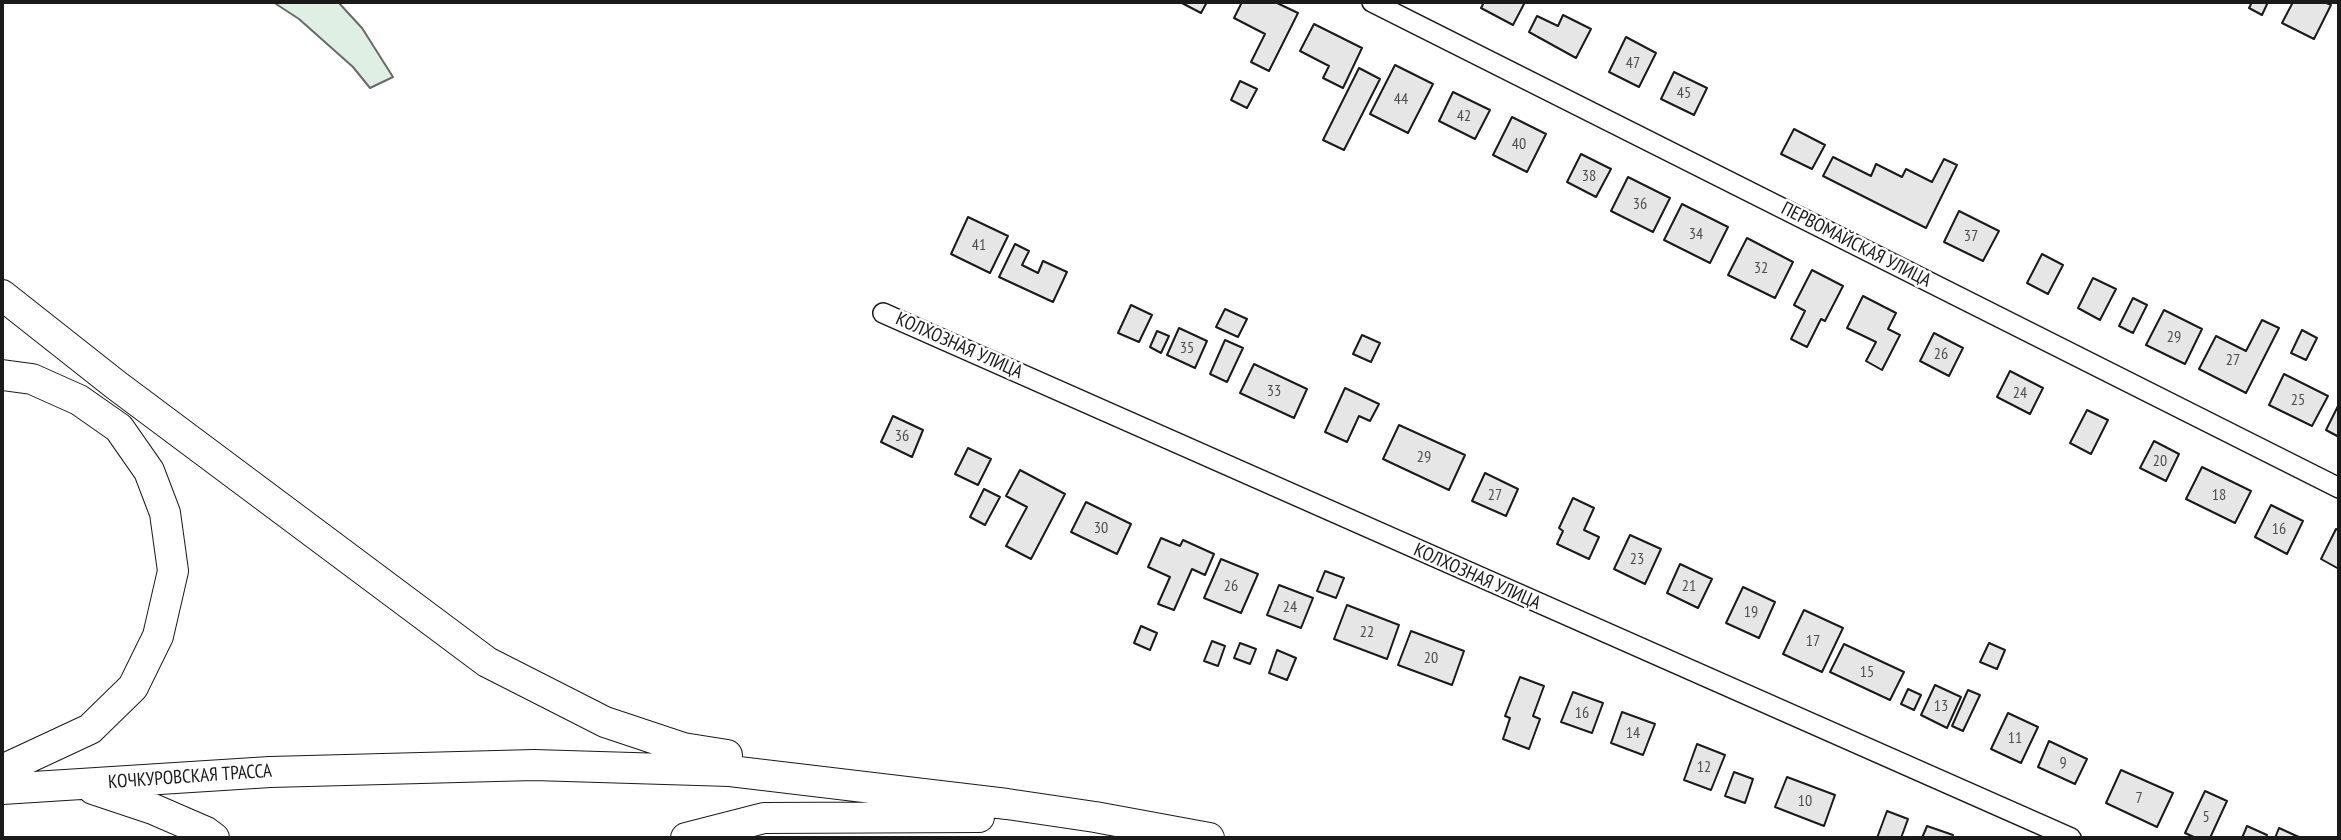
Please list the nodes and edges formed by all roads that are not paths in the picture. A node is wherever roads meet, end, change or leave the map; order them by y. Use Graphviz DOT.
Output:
graph roads {
  1 [pos="1372,2"];
  2 [pos="2,295"];
  3 [pos="883,313"];
  4 [pos="2,374"];
  5 [pos="2339,488"];
  6 [pos="2,770"];
  7 [pos="79,785"];
  8 [pos="2,789"];
  9 [pos="1007,804"];
  10 [pos="1095,817"];
  11 [pos="214,838"];
  12 [pos="685,838"];
  13 [pos="1209,838"];
  14 [pos="2071,838"];
  1 -- 5 [label="street, ПЕРВОМАЙСКАЯ УЛИЦА"];
  2 -- 9 [label="main road"];
  3 -- 14 [label="street, КОЛХОЗНАЯ УЛИЦА"];
  4 -- 6 [label="main road"];
  7 -- 8 [label="main road, КОЧКУРОВСКАЯ ТРАССА"];
  7 -- 9 [label="main road, КОЧКУРОВСКАЯ ТРАССА"];
  7 -- 11 [label="main road"];
  9 -- 10 [label="main road"];
  10 -- 12 [label="main road"];
  10 -- 13 [label="main road"];
}
